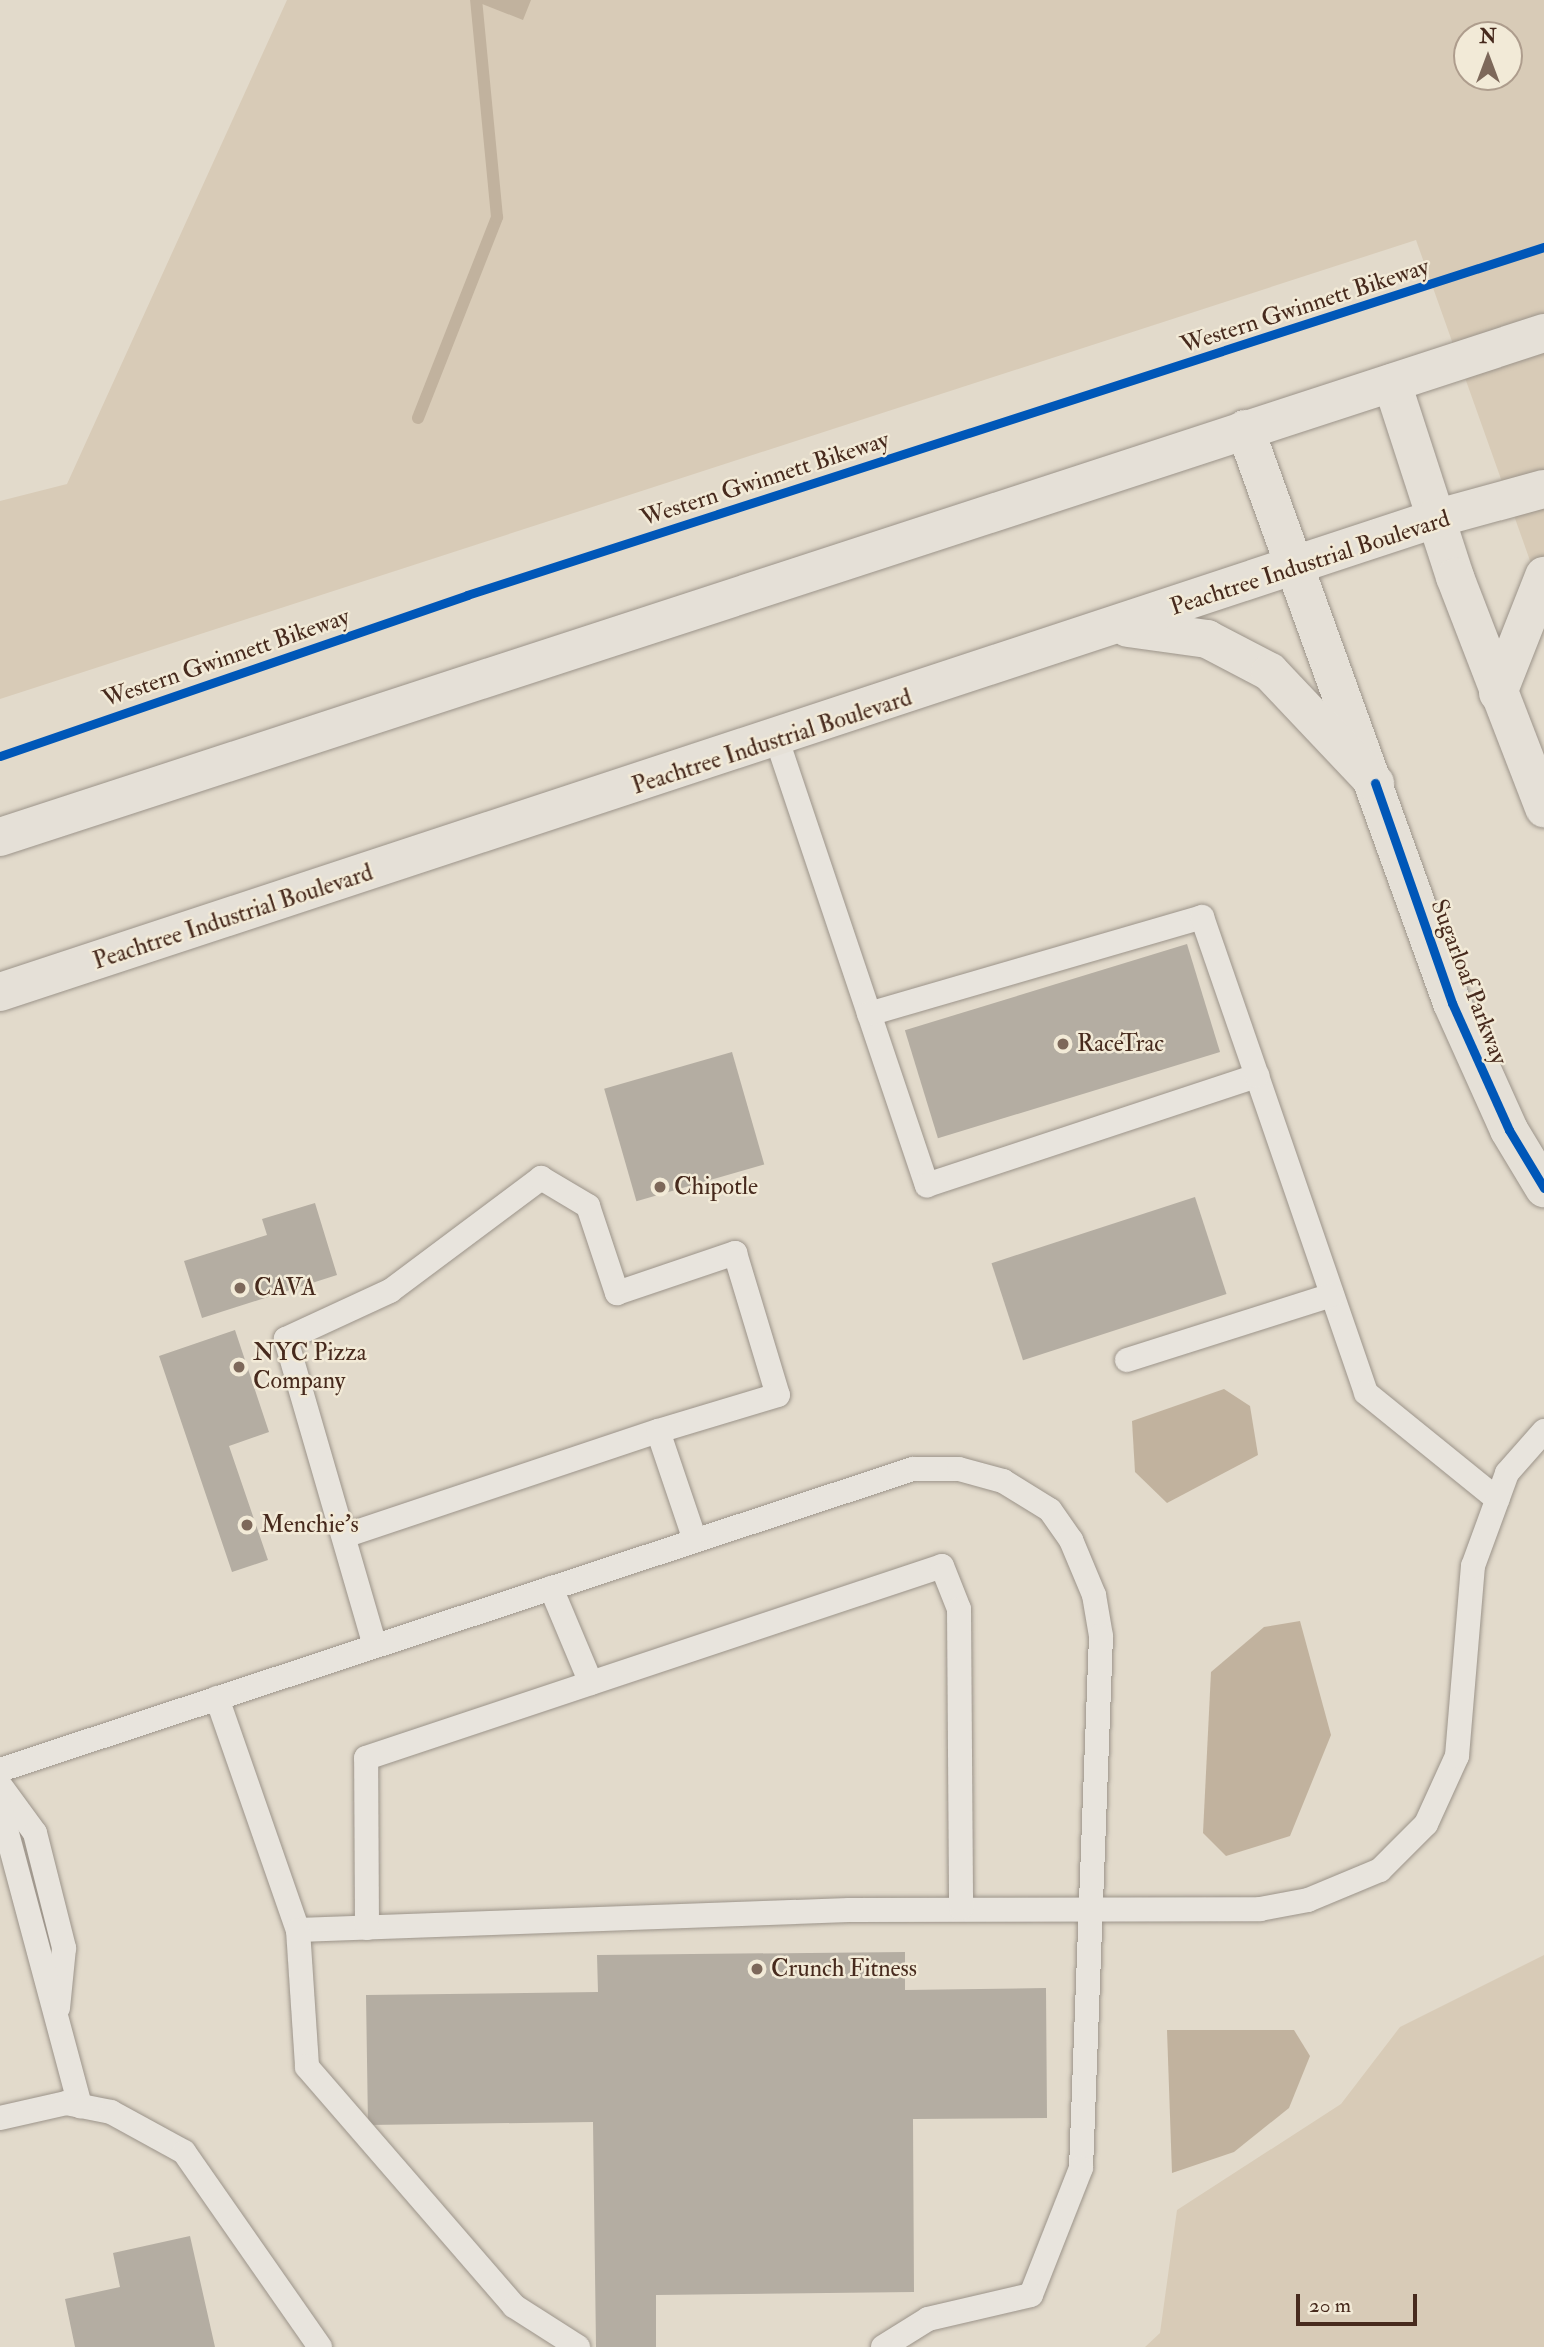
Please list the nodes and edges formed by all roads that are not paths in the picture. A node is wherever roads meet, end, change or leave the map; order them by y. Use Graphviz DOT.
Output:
graph roads {
  1 [pos="1544,333"];
  2 [pos="1392,383"];
  3 [pos="1245,429"];
  4 [pos="1544,489"];
  5 [pos="1434,519"];
  6 [pos="1298,567"];
  7 [pos="1544,576"];
  8 [pos="1119,627"];
  9 [pos="1498,693"];
  10 [pos="777,740"];
  11 [pos="1375,783"];
  12 [pos="1544,808"];
  13 [pos="0,837"];
  14 [pos="0,992"];
  15 [pos="869,1014"];
  16 [pos="1257,1076"];
  17 [pos="1544,1188"];
  18 [pos="1332,1295"];
  19 [pos="1127,1360"];
  20 [pos="1544,1430"];
  21 [pos="658,1431"];
  22 [pos="1497,1499"];
  23 [pos="344,1536"];
  24 [pos="695,1540"];
  25 [pos="551,1588"];
  26 [pos="375,1646"];
  27 [pos="591,1683"];
  28 [pos="217,1698"];
  29 [pos="0,1770"];
  30 [pos="0,1785"];
  31 [pos="0,1807"];
  32 [pos="1086,1906"];
  33 [pos="961,1908"];
  34 [pos="368,1927"];
  35 [pos="298,1930"];
  36 [pos="58,2008"];
  37 [pos="80,2106"];
  38 [pos="0,2118"];
  39 [pos="320,2347"];
  40 [pos="578,2347"];
  41 [pos="883,2347"];
  1 -- 2 [label="main road"];
  2 -- 3 [label="main road"];
  2 -- 5 [label="main road"];
  3 -- 6 [label="main road, Sugarloaf Parkway"];
  3 -- 13 [label="main road"];
  4 -- 5 [label="main road, Peachtree Industrial Boulevard"];
  5 -- 6 [label="main road, Peachtree Industrial Boulevard"];
  5 -- 9 [label="main road"];
  6 -- 8 [label="main road, Peachtree Industrial Boulevard"];
  6 -- 11 [label="main road, Sugarloaf Parkway"];
  7 -- 9 [label="main road"];
  8 -- 10 [label="main road, Peachtree Industrial Boulevard"];
  8 -- 11 [label="main road"];
  9 -- 12 [label="main road"];
  10 -- 14 [label="main road, Peachtree Industrial Boulevard"];
  10 -- 15 [label="lane"];
  11 -- 17 [label="main road, Sugarloaf Parkway"];
  15 -- 16 [label="lane"];
  15 -- 16 [label="lane"];
  16 -- 18 [label="lane"];
  18 -- 19 [label="lane"];
  18 -- 22 [label="lane"];
  20 -- 22 [label="lane"];
  21 -- 23 [label="lane"];
  21 -- 23 [label="lane"];
  21 -- 24 [label="lane"];
  22 -- 32 [label="lane"];
  23 -- 26 [label="lane"];
  24 -- 25 [label="lane"];
  24 -- 32 [label="lane"];
  25 -- 26 [label="lane"];
  25 -- 27 [label="lane"];
  26 -- 28 [label="lane"];
  27 -- 33 [label="lane"];
  27 -- 34 [label="lane"];
  28 -- 29 [label="lane"];
  28 -- 35 [label="lane"];
  30 -- 36 [label="lane"];
  31 -- 36 [label="lane"];
  32 -- 33 [label="lane"];
  32 -- 41 [label="lane"];
  33 -- 34 [label="lane"];
  34 -- 35 [label="lane"];
  35 -- 40 [label="lane"];
  36 -- 37 [label="lane"];
  37 -- 38 [label="lane"];
  37 -- 39 [label="lane"];
}
